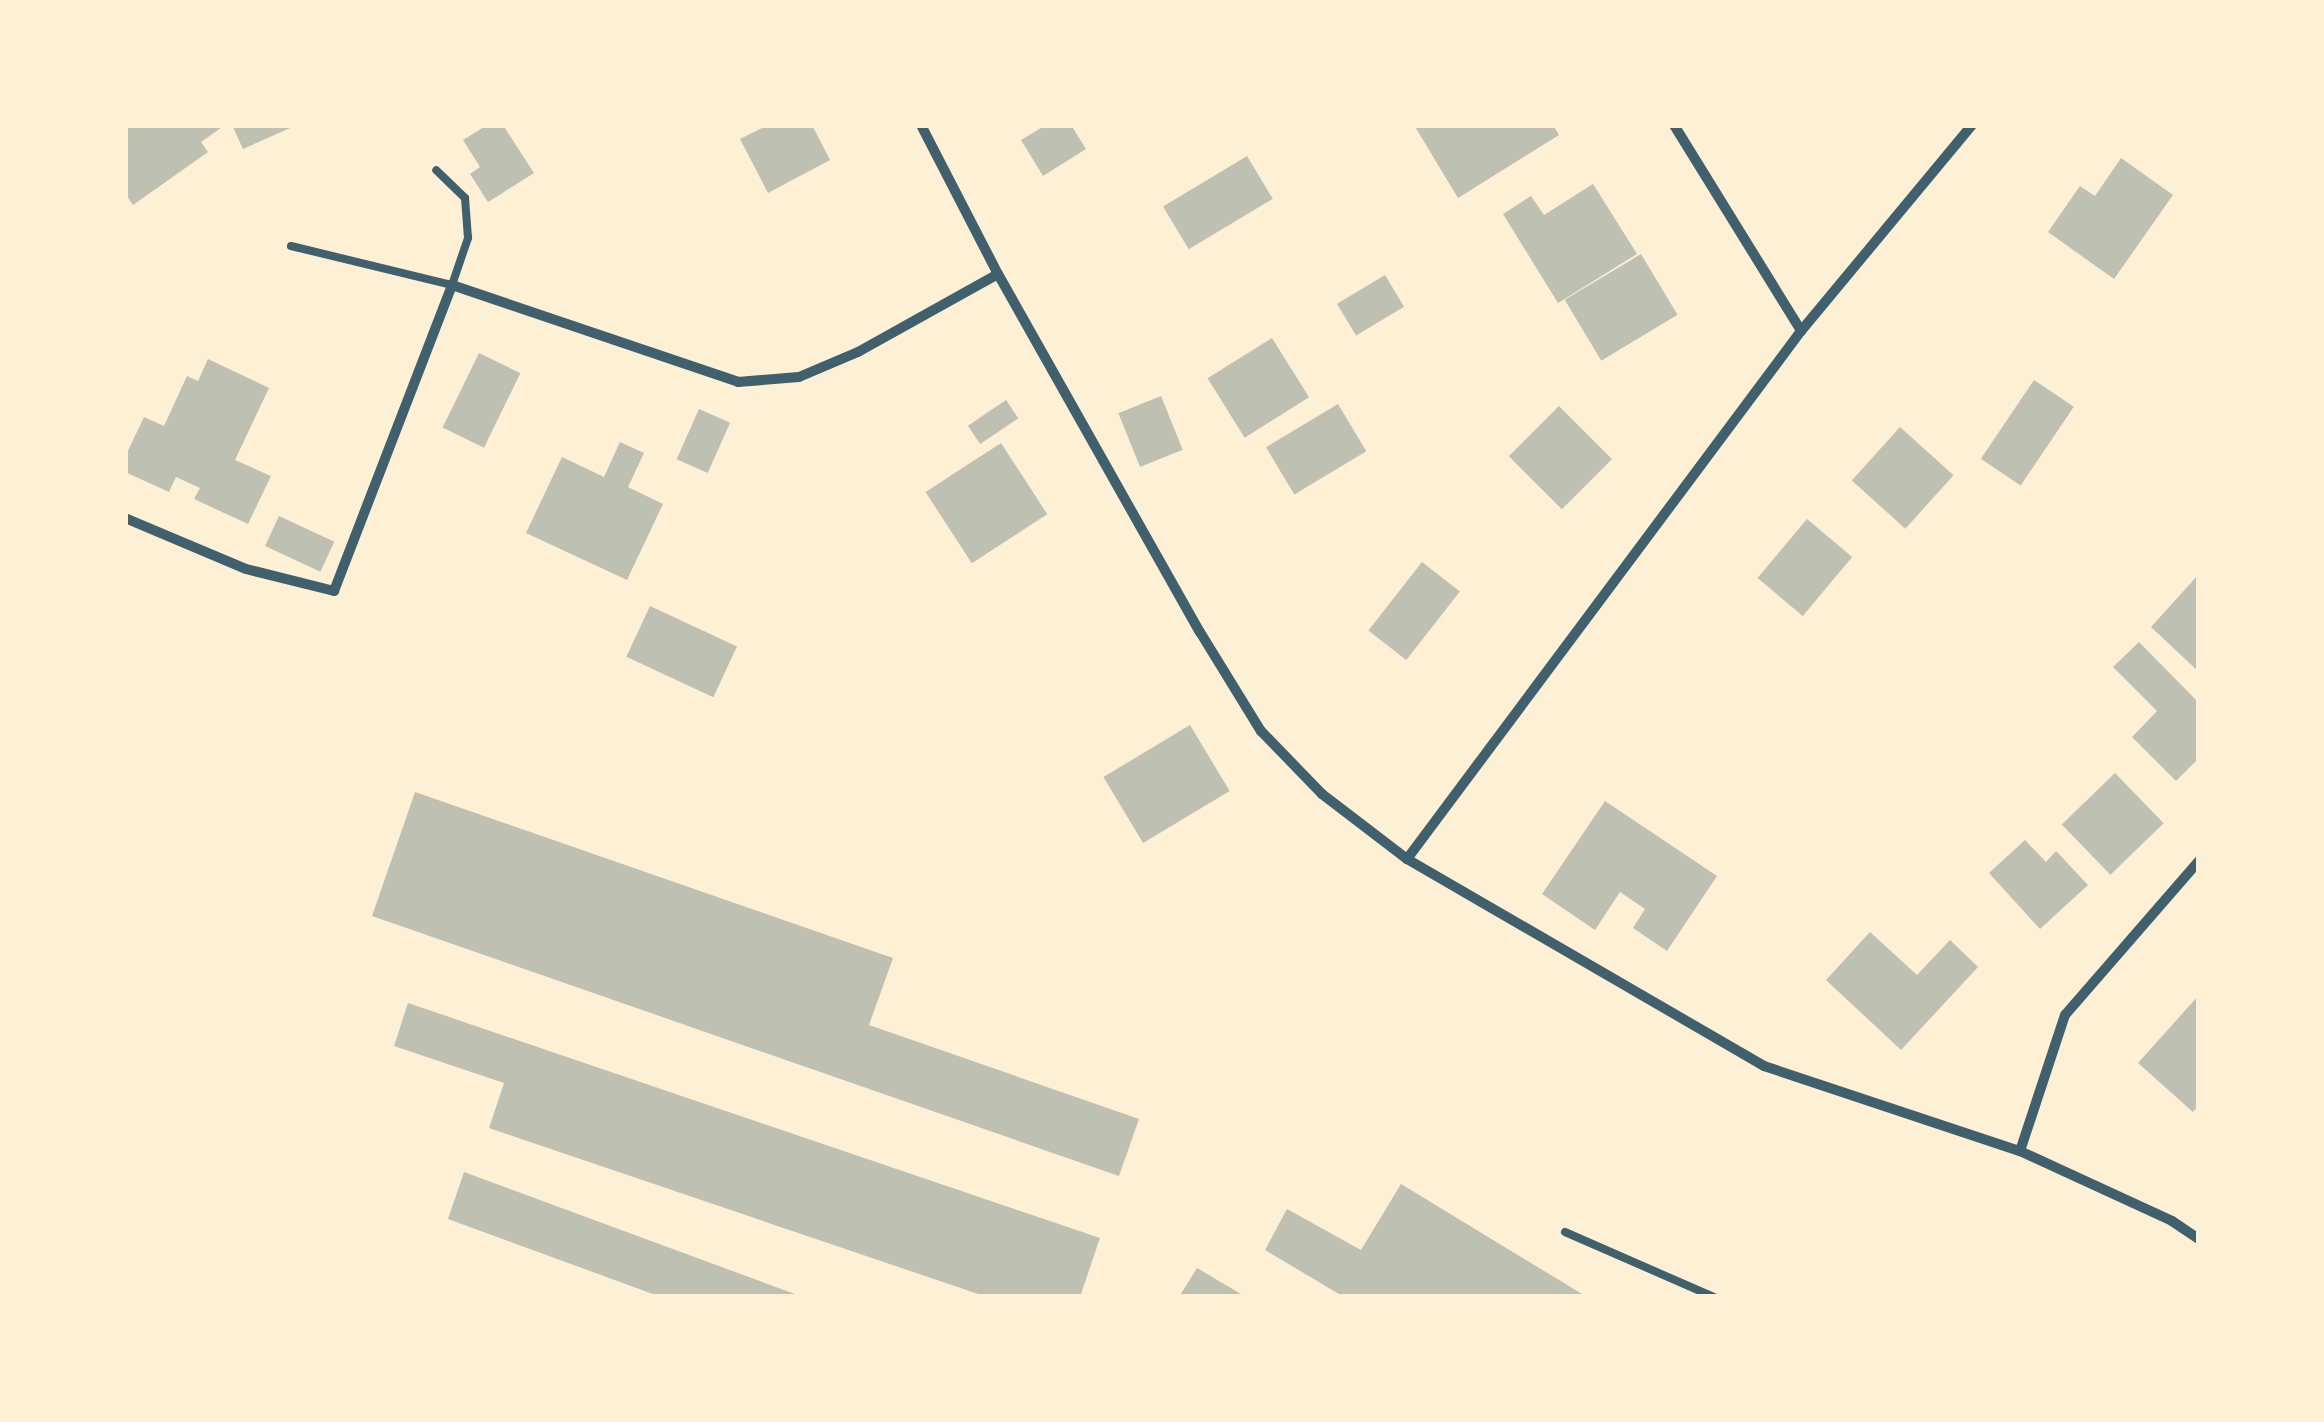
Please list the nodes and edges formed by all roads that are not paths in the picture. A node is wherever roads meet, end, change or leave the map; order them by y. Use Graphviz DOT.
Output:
graph roads {
  1 [pos="920,125"];
  2 [pos="1674,125"];
  3 [pos="1972,125"];
  4 [pos="436,170"];
  5 [pos="291,246"];
  6 [pos="998,274"];
  7 [pos="452,285"];
  8 [pos="1801,331"];
  9 [pos="125,518"];
  10 [pos="1407,859"];
  11 [pos="2199,861"];
  12 [pos="2020,1151"];
  13 [pos="1565,1232"];
  14 [pos="2199,1240"];
  15 [pos="1714,1297"];
  1 -- 6 [label="street"];
  2 -- 8 [label="street"];
  3 -- 8 [label="street"];
  4 -- 7 [label="lane"];
  5 -- 7 [label="lane"];
  6 -- 7 [label="street"];
  6 -- 10 [label="street"];
  7 -- 9 [label="street"];
  8 -- 10 [label="street"];
  10 -- 12 [label="street"];
  11 -- 12 [label="street"];
  12 -- 14 [label="street"];
  13 -- 15 [label="lane"];
}
